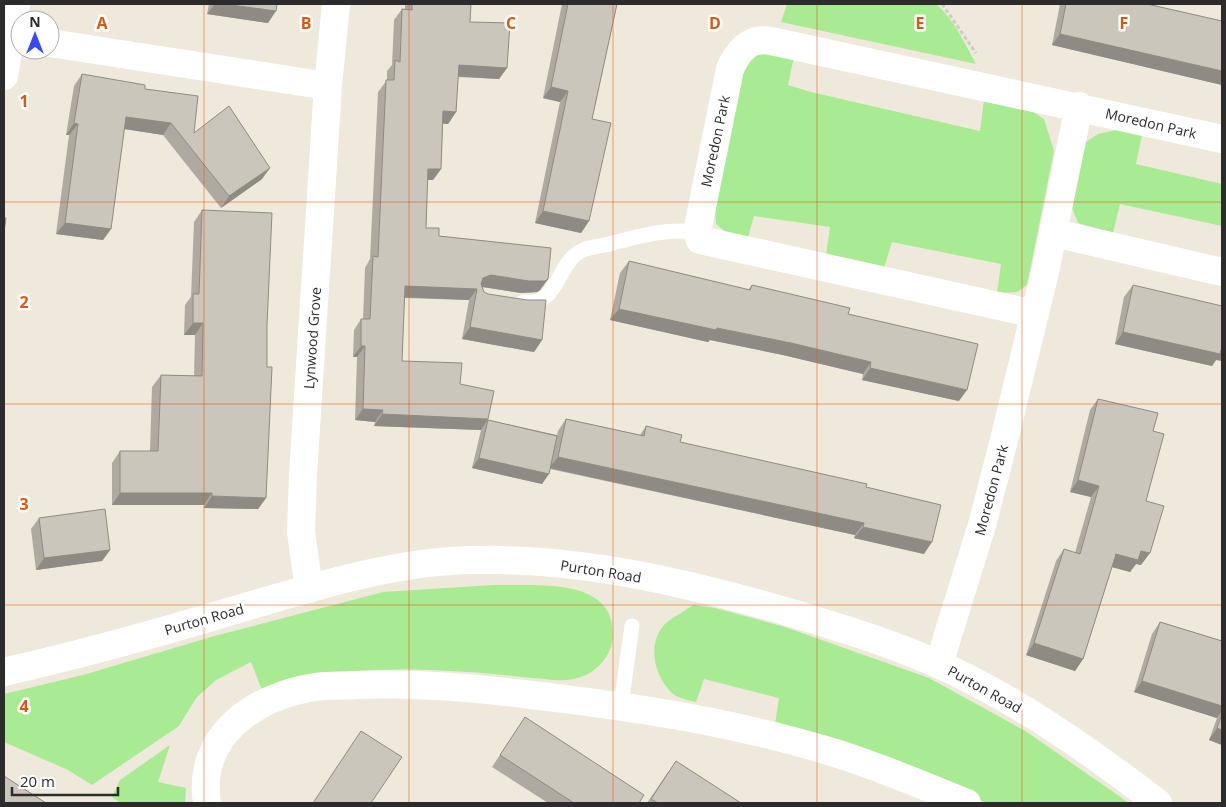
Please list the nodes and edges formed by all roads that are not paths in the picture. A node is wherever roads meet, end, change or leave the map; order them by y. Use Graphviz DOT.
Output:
graph roads {
  1 [pos="336,4"];
  2 [pos="60,45"];
  3 [pos="10,56"];
  4 [pos="4,76"];
  5 [pos="328,86"];
  6 [pos="1079,106"];
  7 [pos="1222,139"];
  8 [pos="697,232"];
  9 [pos="1054,233"];
  10 [pos="1222,272"];
  11 [pos="510,300"];
  12 [pos="1035,314"];
  13 [pos="309,589"];
  14 [pos="632,626"];
  15 [pos="939,664"];
  16 [pos="4,672"];
  17 [pos="621,706"];
  18 [pos="207,803"];
  19 [pos="967,803"];
  20 [pos="1158,803"];
  1 -- 5 [label="street, Lynwood Grove"];
  2 -- 5 [label="street"];
  3 -- 4 [label="street"];
  5 -- 13 [label="street, Lynwood Grove"];
  6 -- 7 [label="street, Moredon Park"];
  6 -- 8 [label="street, Moredon Park"];
  6 -- 9 [label="street, Moredon Park"];
  8 -- 11 [label="lane"];
  8 -- 12 [label="street"];
  9 -- 10 [label="street"];
  9 -- 12 [label="street, Moredon Park"];
  12 -- 15 [label="street, Moredon Park"];
  13 -- 15 [label="street, Purton Road"];
  13 -- 16 [label="street, Purton Road"];
  14 -- 17 [label="lane"];
  15 -- 20 [label="street, Purton Road"];
  17 -- 18 [label="street"];
  17 -- 19 [label="street"];
}
